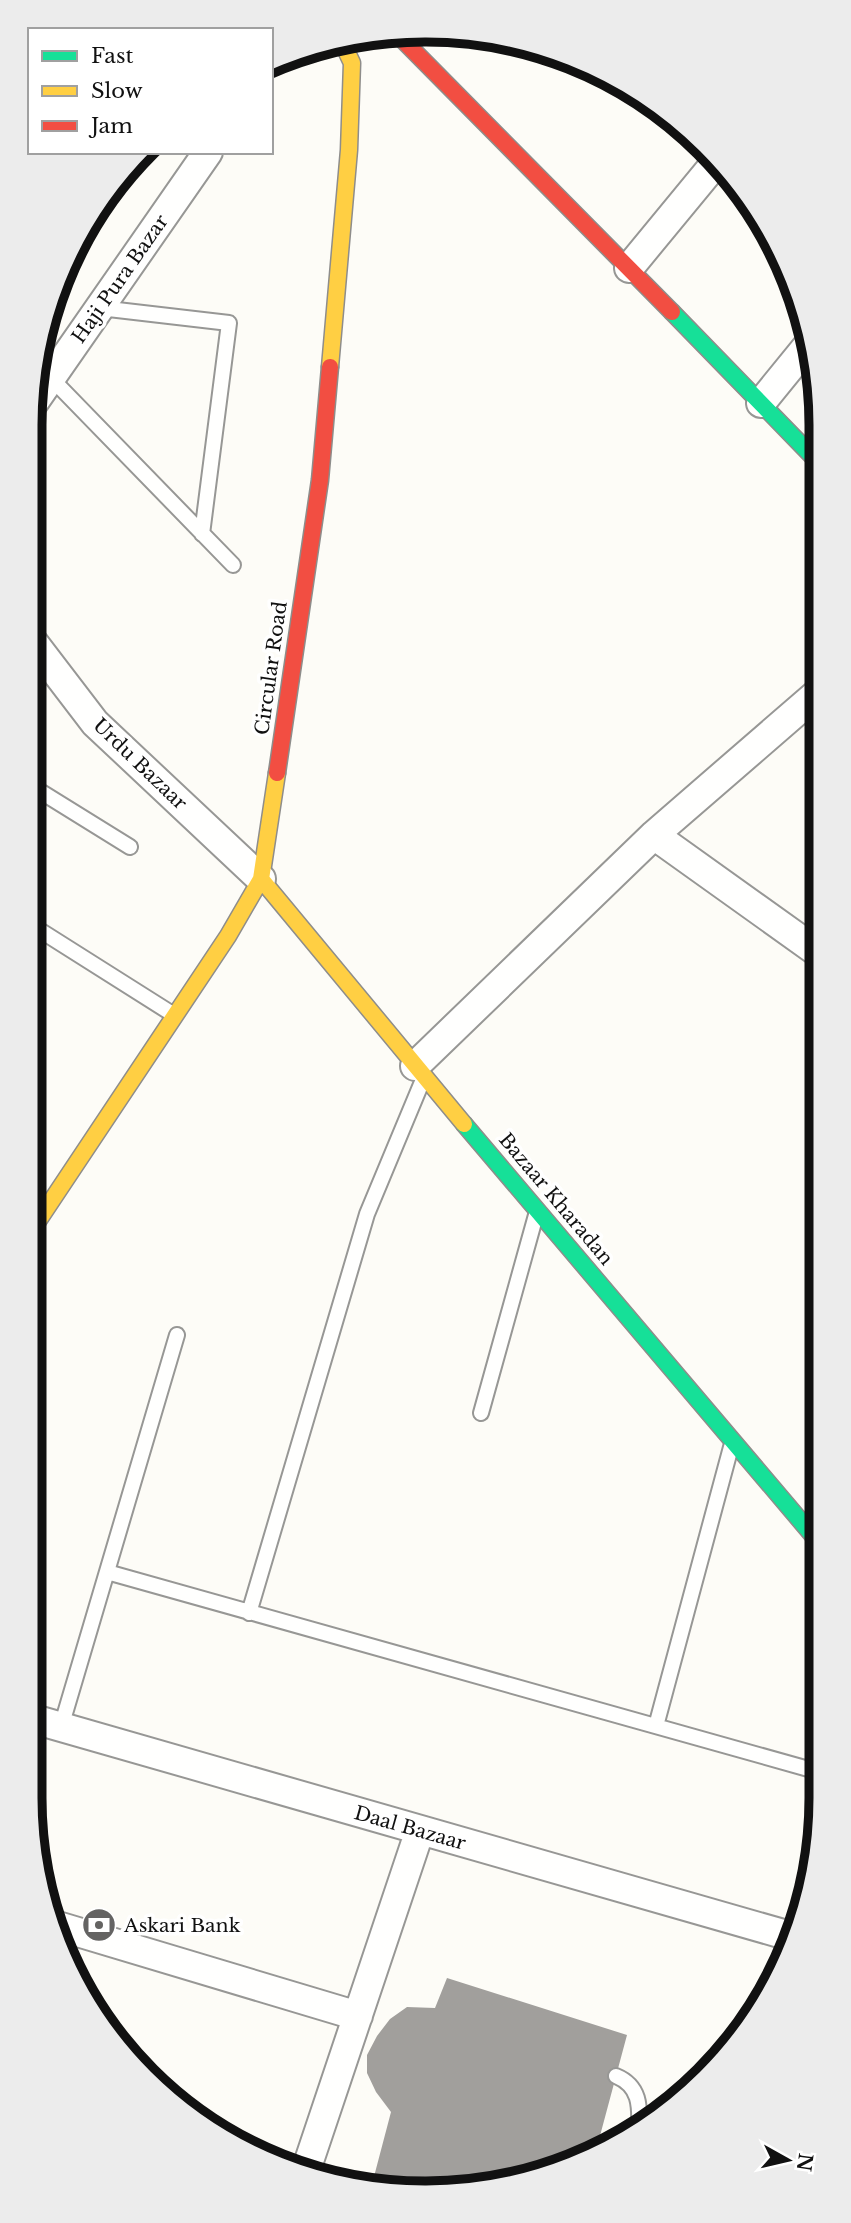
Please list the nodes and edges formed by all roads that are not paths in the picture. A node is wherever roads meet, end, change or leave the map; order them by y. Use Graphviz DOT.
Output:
graph roads {
  1 [pos="406,43"];
  2 [pos="347,50"];
  3 [pos="207,154"];
  4 [pos="711,169"];
  5 [pos="629,268"];
  6 [pos="100,308"];
  7 [pos="802,352"];
  8 [pos="51,378"];
  9 [pos="44,388"];
  10 [pos="761,403"];
  11 [pos="809,453"];
  12 [pos="202,534"];
  13 [pos="233,565"];
  14 [pos="42,661"];
  15 [pos="809,701"];
  16 [pos="42,792"];
  17 [pos="654,835"];
  18 [pos="130,847"];
  19 [pos="261,879"];
  20 [pos="42,932"];
  21 [pos="809,946"];
  22 [pos="175,1015"];
  23 [pos="420,1071"];
  24 [pos="537,1210"];
  25 [pos="42,1215"];
  26 [pos="177,1335"];
  27 [pos="481,1413"];
  28 [pos="733,1441"];
  29 [pos="809,1531"];
  30 [pos="107,1572"];
  31 [pos="250,1613"];
  32 [pos="42,1721"];
  33 [pos="61,1727"];
  34 [pos="656,1727"];
  35 [pos="809,1769"];
  36 [pos="419,1830"];
  37 [pos="65,1928"];
  38 [pos="784,1934"];
  39 [pos="358,2016"];
  40 [pos="616,2076"];
  41 [pos="639,2116"];
  42 [pos="308,2163"];
  1 -- 5 [label="street"];
  2 -- 19 [label="street, Circular Road"];
  3 -- 6 [label="street, Haji Pura Bazar"];
  4 -- 5 [label="street"];
  5 -- 10 [label="street"];
  6 -- 8 [label="street, Haji Pura Bazar"];
  6 -- 12 [label="lane"];
  7 -- 10 [label="street"];
  8 -- 9 [label="street, Haji Pura Bazar"];
  8 -- 12 [label="lane"];
  10 -- 11 [label="street"];
  12 -- 13 [label="lane"];
  14 -- 19 [label="street, Urdu Bazaar"];
  15 -- 17 [label="street"];
  16 -- 18 [label="lane"];
  17 -- 21 [label="street"];
  17 -- 23 [label="street"];
  19 -- 22 [label="street, Circular Road"];
  19 -- 23 [label="street, Bazaar Kharadan"];
  20 -- 22 [label="lane"];
  22 -- 25 [label="street, Circular Road"];
  23 -- 24 [label="street, Bazaar Kharadan"];
  23 -- 31 [label="lane"];
  24 -- 27 [label="lane"];
  24 -- 28 [label="street, Bazaar Kharadan"];
  26 -- 30 [label="lane"];
  28 -- 29 [label="street, Bazaar Kharadan"];
  28 -- 34 [label="lane"];
  30 -- 31 [label="lane"];
  30 -- 33 [label="lane"];
  31 -- 34 [label="lane"];
  32 -- 33 [label="street, Daal Bazaar"];
  33 -- 36 [label="street, Daal Bazaar"];
  34 -- 35 [label="lane"];
  36 -- 38 [label="street, Daal Bazaar"];
  36 -- 39 [label="street"];
  37 -- 39 [label="street"];
  39 -- 42 [label="street"];
  40 -- 41 [label="lane"];
}
